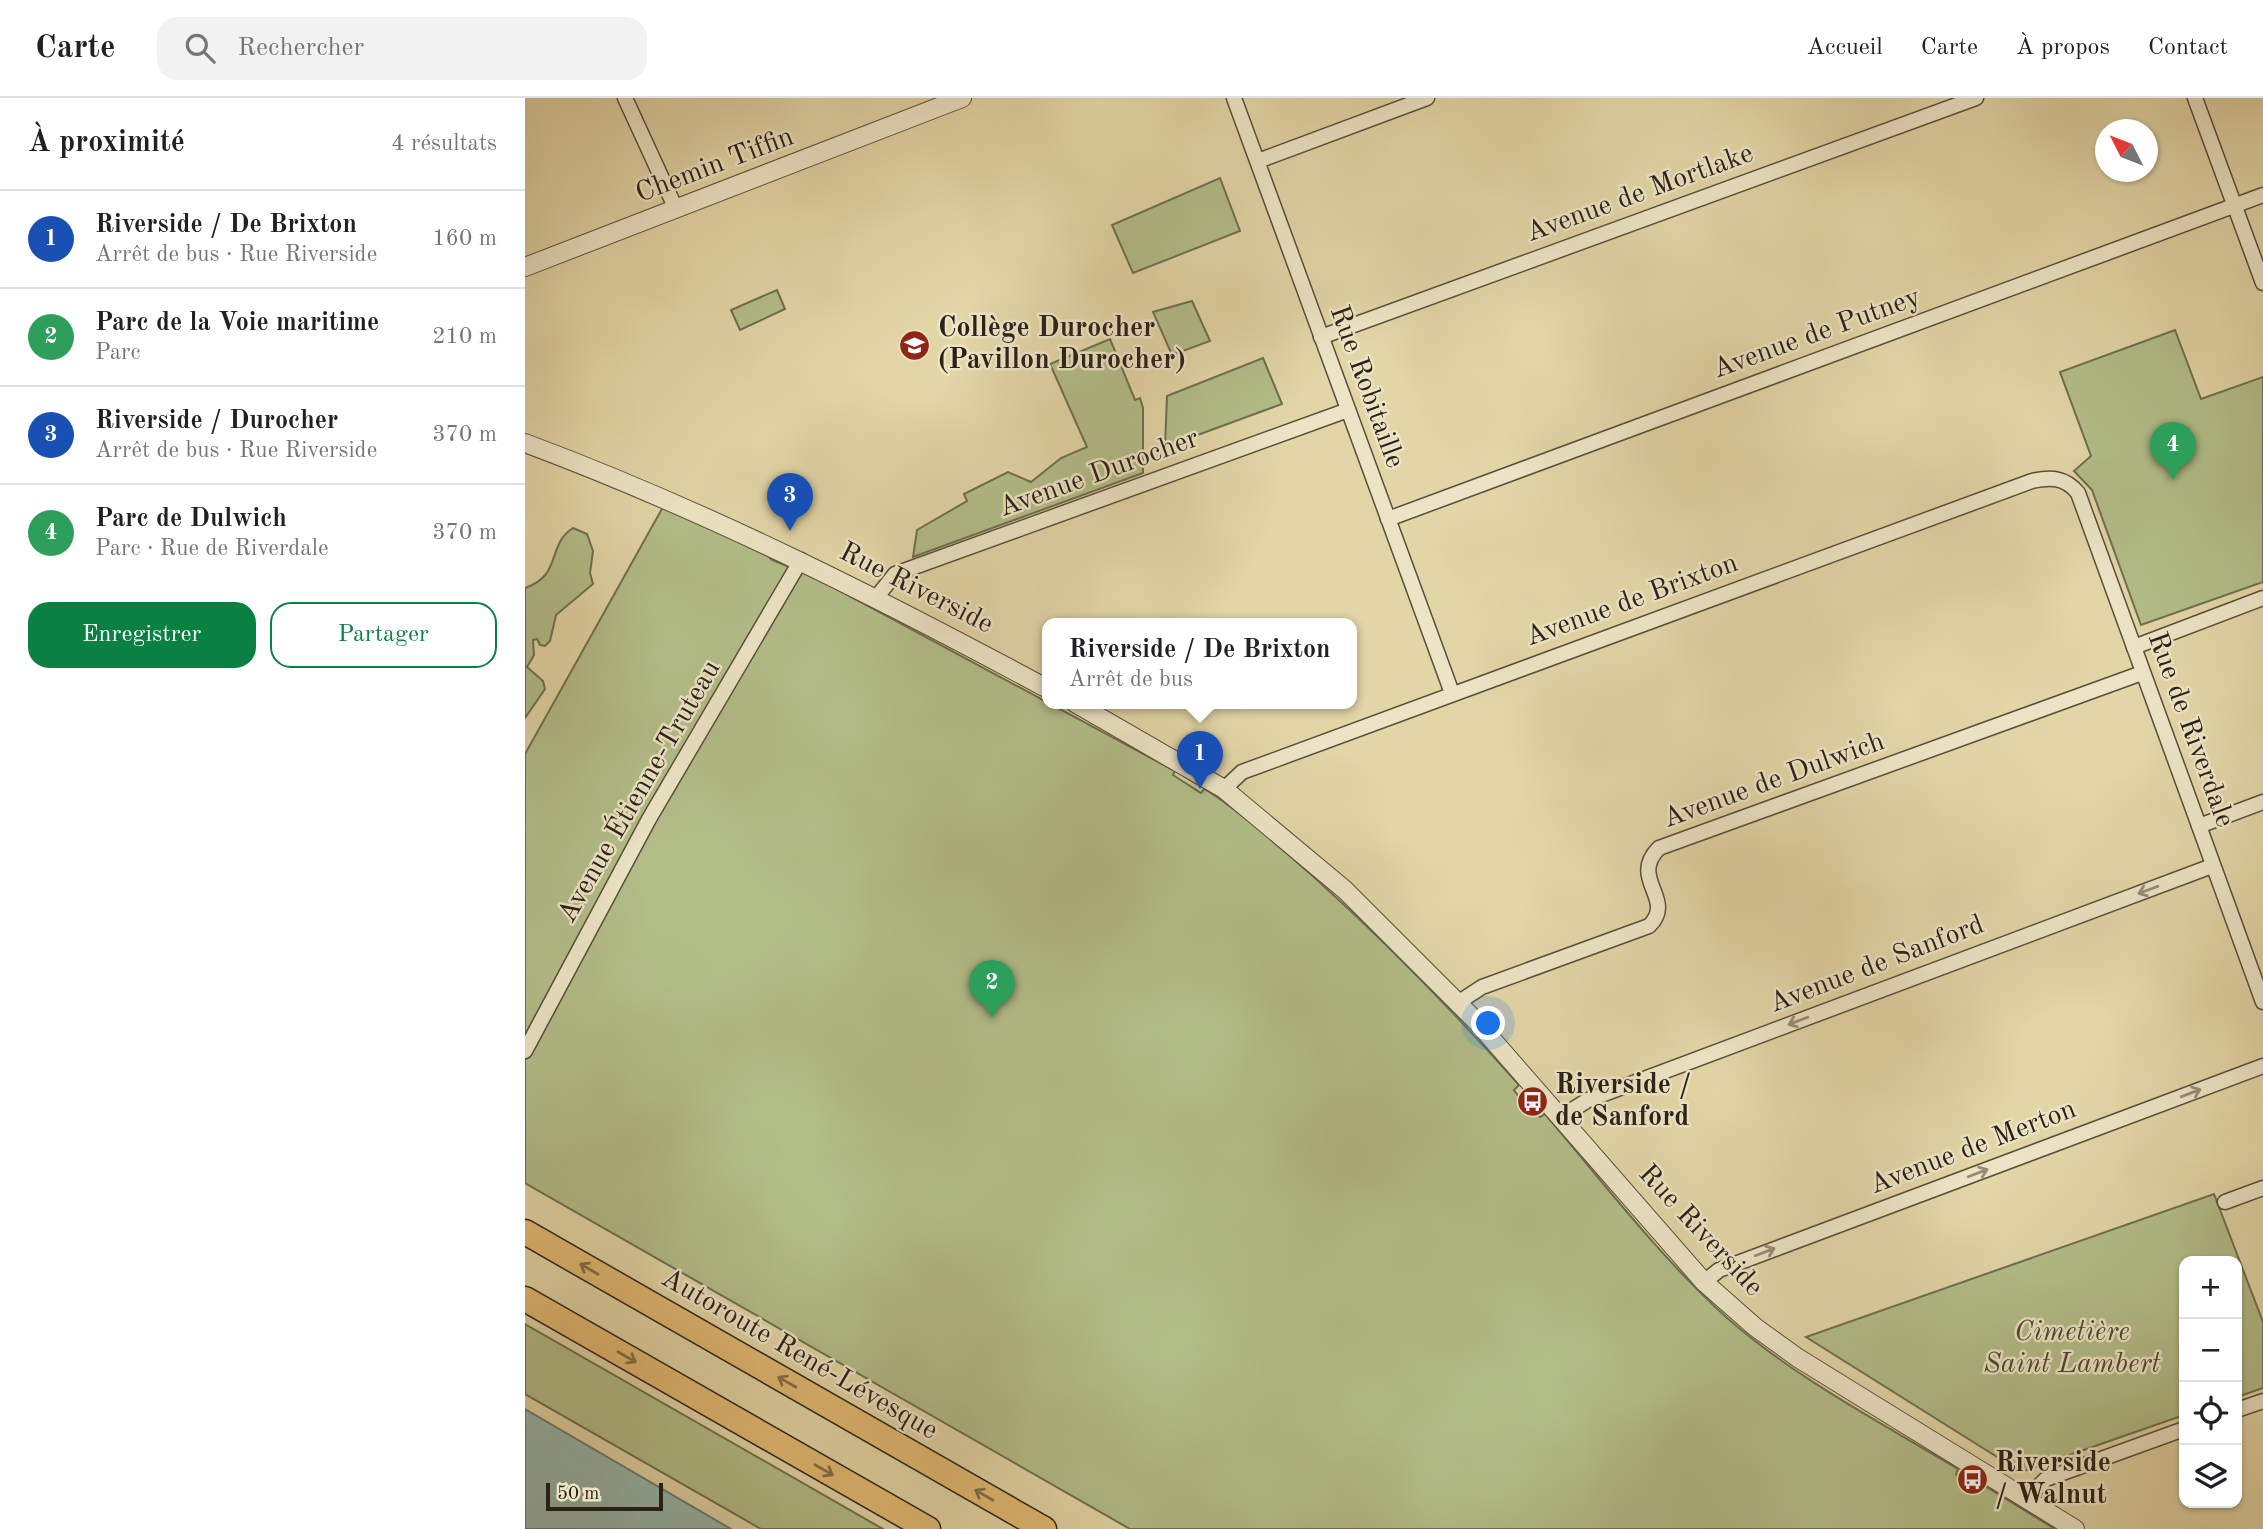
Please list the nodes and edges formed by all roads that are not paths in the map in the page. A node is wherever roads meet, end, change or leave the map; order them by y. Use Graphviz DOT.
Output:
graph roads {
  1 [pos="625,98"];
  2 [pos="963,98"];
  3 [pos="1234,98"];
  4 [pos="1427,98"];
  5 [pos="1976,98"];
  6 [pos="2195,98"];
  7 [pos="1258,161"];
  8 [pos="2263,195"];
  9 [pos="2234,205"];
  10 [pos="676,209"];
  11 [pos="525,267"];
  12 [pos="2263,283"];
  13 [pos="1321,337"];
  14 [pos="1348,410"];
  15 [pos="525,443"];
  16 [pos="2063,480"];
  17 [pos="1388,519"];
  18 [pos="801,560"];
  19 [pos="876,598"];
  20 [pos="2263,598"];
  21 [pos="2134,647"];
  22 [pos="2142,673"];
  23 [pos="1042,686"];
  24 [pos="1452,693"];
  25 [pos="1085,709"];
  26 [pos="1224,789"];
  27 [pos="2263,802"];
  28 [pos="2199,826"];
  29 [pos="2212,866"];
  30 [pos="2262,995"];
  31 [pos="1459,1002"];
  32 [pos="525,1051"];
  33 [pos="2263,1066"];
  34 [pos="1561,1117"];
  35 [pos="2263,1188"];
  36 [pos="2225,1202"];
  37 [pos="525,1232"];
  38 [pos="1704,1282"];
  39 [pos="525,1299"];
  40 [pos="2263,1401"];
  41 [pos="2242,1408"];
  42 [pos="2179,1431"];
  43 [pos="2025,1499"];
  44 [pos="928,1529"];
  45 [pos="1044,1529"];
  46 [pos="2075,1529"];
  1 -- 10 [label="street"];
  2 -- 10 [label="street, Chemin Tiffin"];
  3 -- 7 [label="street, Rue Robitaille"];
  4 -- 7 [label="street"];
  5 -- 13 [label="street, Avenue de Mortlake"];
  6 -- 9 [label="street"];
  7 -- 13 [label="street, Rue Robitaille"];
  8 -- 9 [label="street, Avenue de Putney"];
  9 -- 12 [label="street"];
  9 -- 17 [label="street, Avenue de Putney"];
  10 -- 11 [label="street, Chemin Tiffin"];
  13 -- 14 [label="street, Rue Robitaille"];
  14 -- 17 [label="street, Rue Robitaille"];
  14 -- 19 [label="street, Avenue Durocher"];
  15 -- 18 [label="street, Rue Riverside"];
  16 -- 21 [label="street, Rue de Riverdale"];
  16 -- 24 [label="street, Avenue de Brixton"];
  17 -- 24 [label="street, Rue Robitaille"];
  18 -- 19 [label="street, Rue Riverside"];
  18 -- 32 [label="street, Avenue Étienne-Truteau"];
  19 -- 23 [label="street, Rue Riverside"];
  20 -- 21 [label="street"];
  21 -- 22 [label="street, Rue de Riverdale"];
  22 -- 28 [label="street, Rue de Riverdale"];
  22 -- 31 [label="street, Avenue de Dulwich"];
  24 -- 26 [label="street, Avenue de Brixton"];
  25 -- 26 [label="street, Rue Riverside"];
  26 -- 31 [label="street, Rue Riverside"];
  27 -- 28 [label="street"];
  28 -- 29 [label="street, Rue de Riverdale"];
  29 -- 30 [label="street, Rue de Riverdale"];
  29 -- 34 [label="street, Avenue de Sanford, one-way"];
  31 -- 34 [label="street, Rue Riverside"];
  38 -- 33 [label="street, Avenue de Merton, one-way"];
  34 -- 38 [label="street, Rue Riverside"];
  35 -- 36 [label="street"];
  45 -- 37 [label="highway, Autoroute René-Lévesque, one-way"];
  38 -- 43 [label="street, Rue Riverside"];
  39 -- 44 [label="highway, one-way"];
  40 -- 41 [label="street"];
  42 -- 43 [label="street"];
  43 -- 46 [label="street, Rue Riverside"];
}
